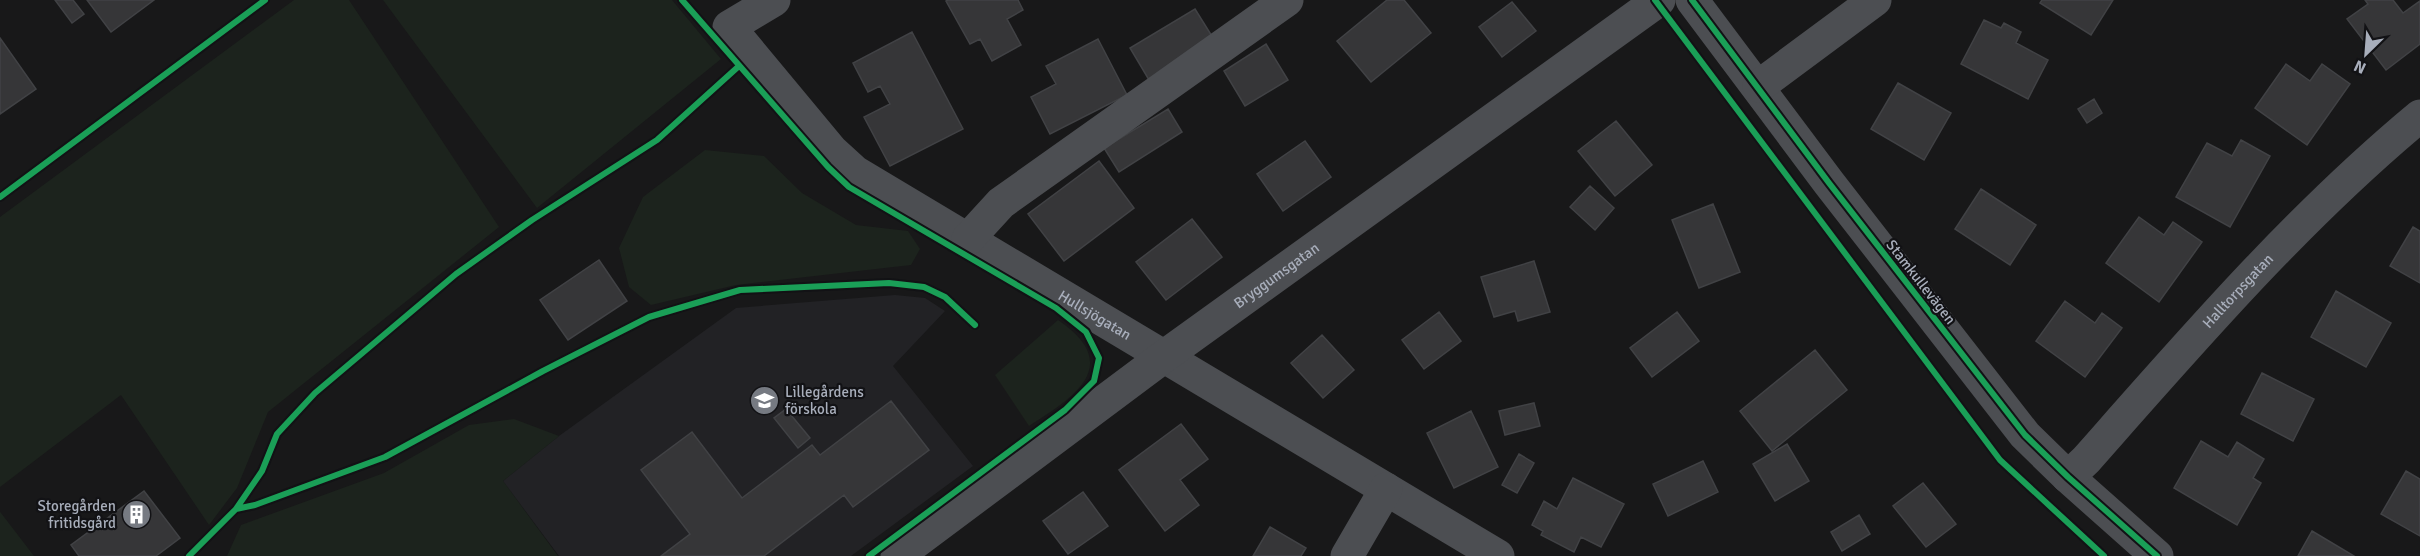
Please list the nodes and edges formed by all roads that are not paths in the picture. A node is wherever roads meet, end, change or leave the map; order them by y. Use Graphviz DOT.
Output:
graph roads {
  1 [pos="774,0"];
  2 [pos="1287,0"];
  3 [pos="1659,0"];
  4 [pos="1692,0"];
  5 [pos="1875,0"];
  6 [pos="1759,86"];
  7 [pos="2420,116"];
  8 [pos="968,239"];
  9 [pos="1166,355"];
  10 [pos="2068,477"];
  11 [pos="1386,489"];
  12 [pos="897,556"];
  13 [pos="1347,556"];
  14 [pos="1497,556"];
  15 [pos="2157,556"];
  1 -- 8 [label="street, Hullsjögatan"];
  2 -- 8 [label="street"];
  3 -- 9 [label="street, Bryggumsgatan"];
  4 -- 6 [label="street, Stamkullevägen"];
  5 -- 6 [label="street"];
  6 -- 10 [label="street, Stamkullevägen"];
  7 -- 10 [label="street, Halltorpsgatan"];
  8 -- 9 [label="street, Hullsjögatan"];
  9 -- 11 [label="street, Hullsjögatan"];
  9 -- 12 [label="street, Bryggumsgatan"];
  10 -- 15 [label="street, Stamkullevägen"];
  11 -- 13 [label="street"];
  11 -- 14 [label="street, Hullsjögatan"];
}
